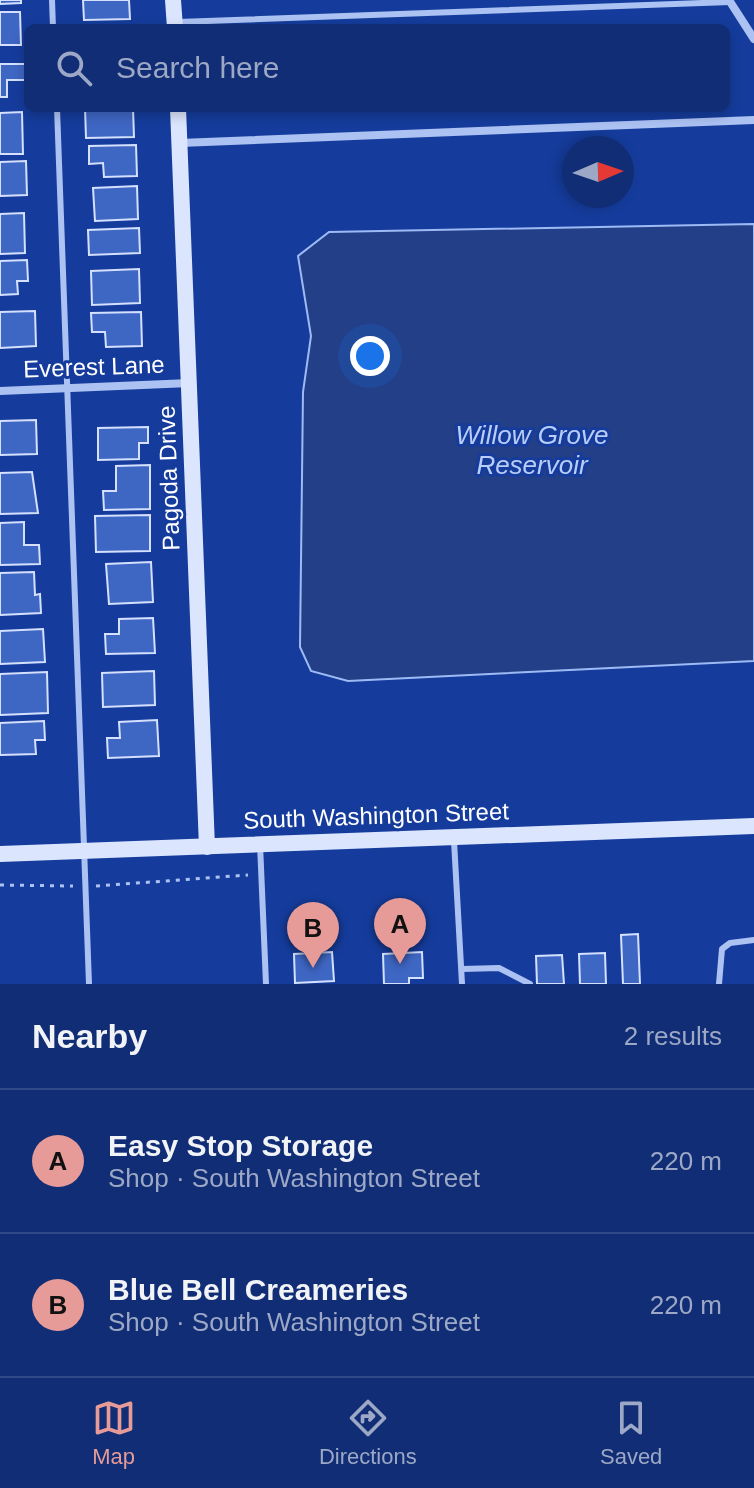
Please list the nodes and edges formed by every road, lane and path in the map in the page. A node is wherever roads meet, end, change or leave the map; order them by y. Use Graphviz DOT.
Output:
graph roads {
  1 [pos="52,0"];
  2 [pos="173,0"];
  3 [pos="730,1"];
  4 [pos="53,24"];
  5 [pos="174,24"];
  6 [pos="197,24"];
  7 [pos="754,39"];
  8 [pos="57,112"];
  9 [pos="178,112"];
  10 [pos="754,120"];
  11 [pos="180,143"];
  12 [pos="190,383"];
  13 [pos="68,388"];
  14 [pos="0,391"];
  15 [pos="754,826"];
  16 [pos="454,837"];
  17 [pos="260,844"];
  18 [pos="207,847"];
  19 [pos="84,852"];
  20 [pos="0,854"];
  21 [pos="248,875"];
  22 [pos="0,885"];
  23 [pos="85,886"];
  24 [pos="754,940"];
  25 [pos="462,969"];
  26 [pos="89,984"];
  27 [pos="266,984"];
  28 [pos="462,984"];
  29 [pos="530,984"];
  30 [pos="719,984"];
  1 -- 4 [label="lane"];
  2 -- 5 [label="street"];
  3 -- 6 [label="lane"];
  3 -- 7 [label="street"];
  8 -- 13 [label="lane"];
  9 -- 11 [label="street, Pagoda Drive"];
  10 -- 11 [label="street"];
  11 -- 12 [label="street, Pagoda Drive"];
  12 -- 13 [label="street, Everest Lane"];
  12 -- 18 [label="street, Pagoda Drive"];
  13 -- 14 [label="street, Everest Lane"];
  13 -- 19 [label="lane"];
  15 -- 16 [label="street, South Washington Street"];
  16 -- 17 [label="street, South Washington Street"];
  16 -- 25 [label="lane"];
  17 -- 18 [label="street, South Washington Street"];
  17 -- 27 [label="lane"];
  18 -- 19 [label="street, South Washington Street"];
  19 -- 20 [label="street, South Washington Street"];
  19 -- 23 [label="lane"];
  21 -- 23 [label="path"];
  22 -- 23 [label="path"];
  23 -- 26 [label="lane"];
  24 -- 30 [label="lane"];
  25 -- 28 [label="lane"];
  25 -- 29 [label="lane"];
}
